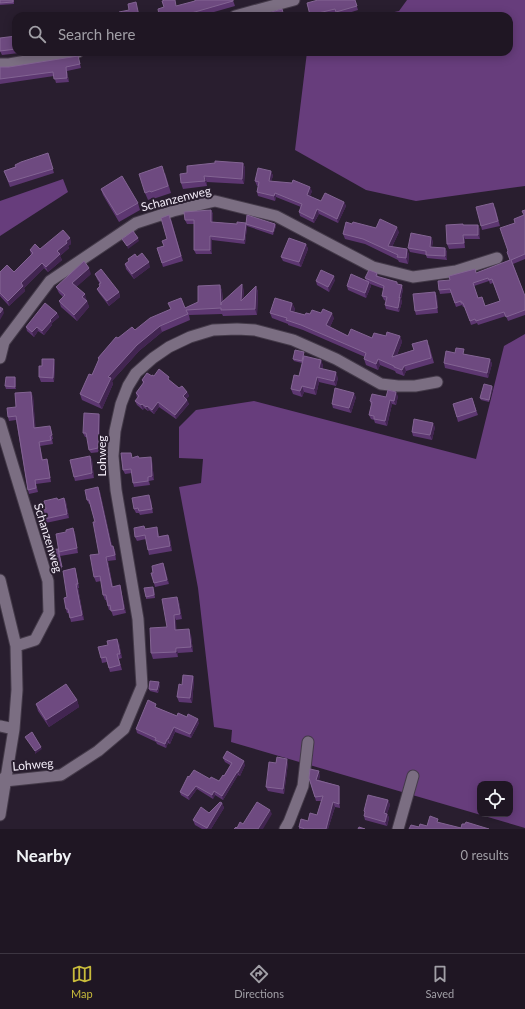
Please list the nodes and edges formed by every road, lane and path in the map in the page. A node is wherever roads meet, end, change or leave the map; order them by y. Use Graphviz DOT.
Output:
graph roads {
  1 [pos="294,0"];
  2 [pos="250,12"];
  3 [pos="55,56"];
  4 [pos="0,64"];
  5 [pos="497,258"];
  6 [pos="0,358"];
  7 [pos="437,382"];
  8 [pos="0,423"];
  9 [pos="0,580"];
  10 [pos="16,646"];
  11 [pos="0,726"];
  12 [pos="14,729"];
  13 [pos="308,742"];
  14 [pos="413,776"];
  15 [pos="3,780"];
  16 [pos="0,815"];
  17 [pos="284,829"];
  18 [pos="398,829"];
  1 -- 2 [label="street"];
  3 -- 4 [label="street"];
  5 -- 6 [label="street, Schanzenweg"];
  7 -- 15 [label="street, Lohweg"];
  8 -- 10 [label="street, Schanzenweg"];
  9 -- 10 [label="street"];
  10 -- 12 [label="street"];
  11 -- 12 [label="street"];
  12 -- 15 [label="street"];
  13 -- 17 [label="street"];
  14 -- 18 [label="street"];
  15 -- 16 [label="street"];
}
